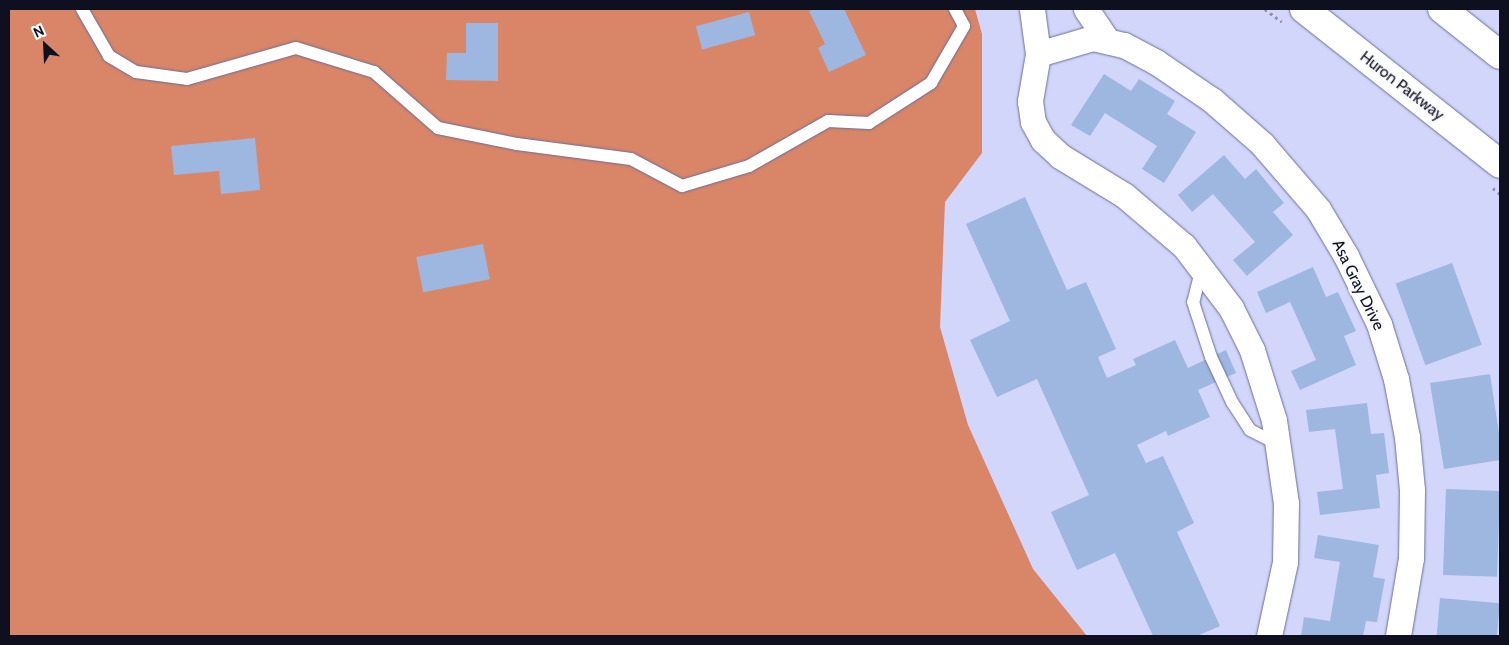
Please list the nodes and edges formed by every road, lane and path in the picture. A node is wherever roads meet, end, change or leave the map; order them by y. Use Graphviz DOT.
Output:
graph roads {
  1 [pos="82,9"];
  2 [pos="955,9"];
  3 [pos="1032,9"];
  4 [pos="1086,9"];
  5 [pos="1304,9"];
  6 [pos="1442,9"];
  7 [pos="1107,40"];
  8 [pos="1038,54"];
  9 [pos="1500,55"];
  10 [pos="1500,164"];
  11 [pos="1202,267"];
  12 [pos="1279,445"];
  13 [pos="1269,636"];
  14 [pos="1398,636"];
  1 -- 2 [label="lane"];
  3 -- 8 [label="street"];
  4 -- 7 [label="street"];
  5 -- 10 [label="main road, Huron Parkway"];
  6 -- 9 [label="main road"];
  7 -- 8 [label="street, Asa Gray Drive"];
  7 -- 14 [label="street, Asa Gray Drive"];
  8 -- 11 [label="street"];
  11 -- 12 [label="street"];
  11 -- 12 [label="lane"];
  12 -- 13 [label="street"];
}
